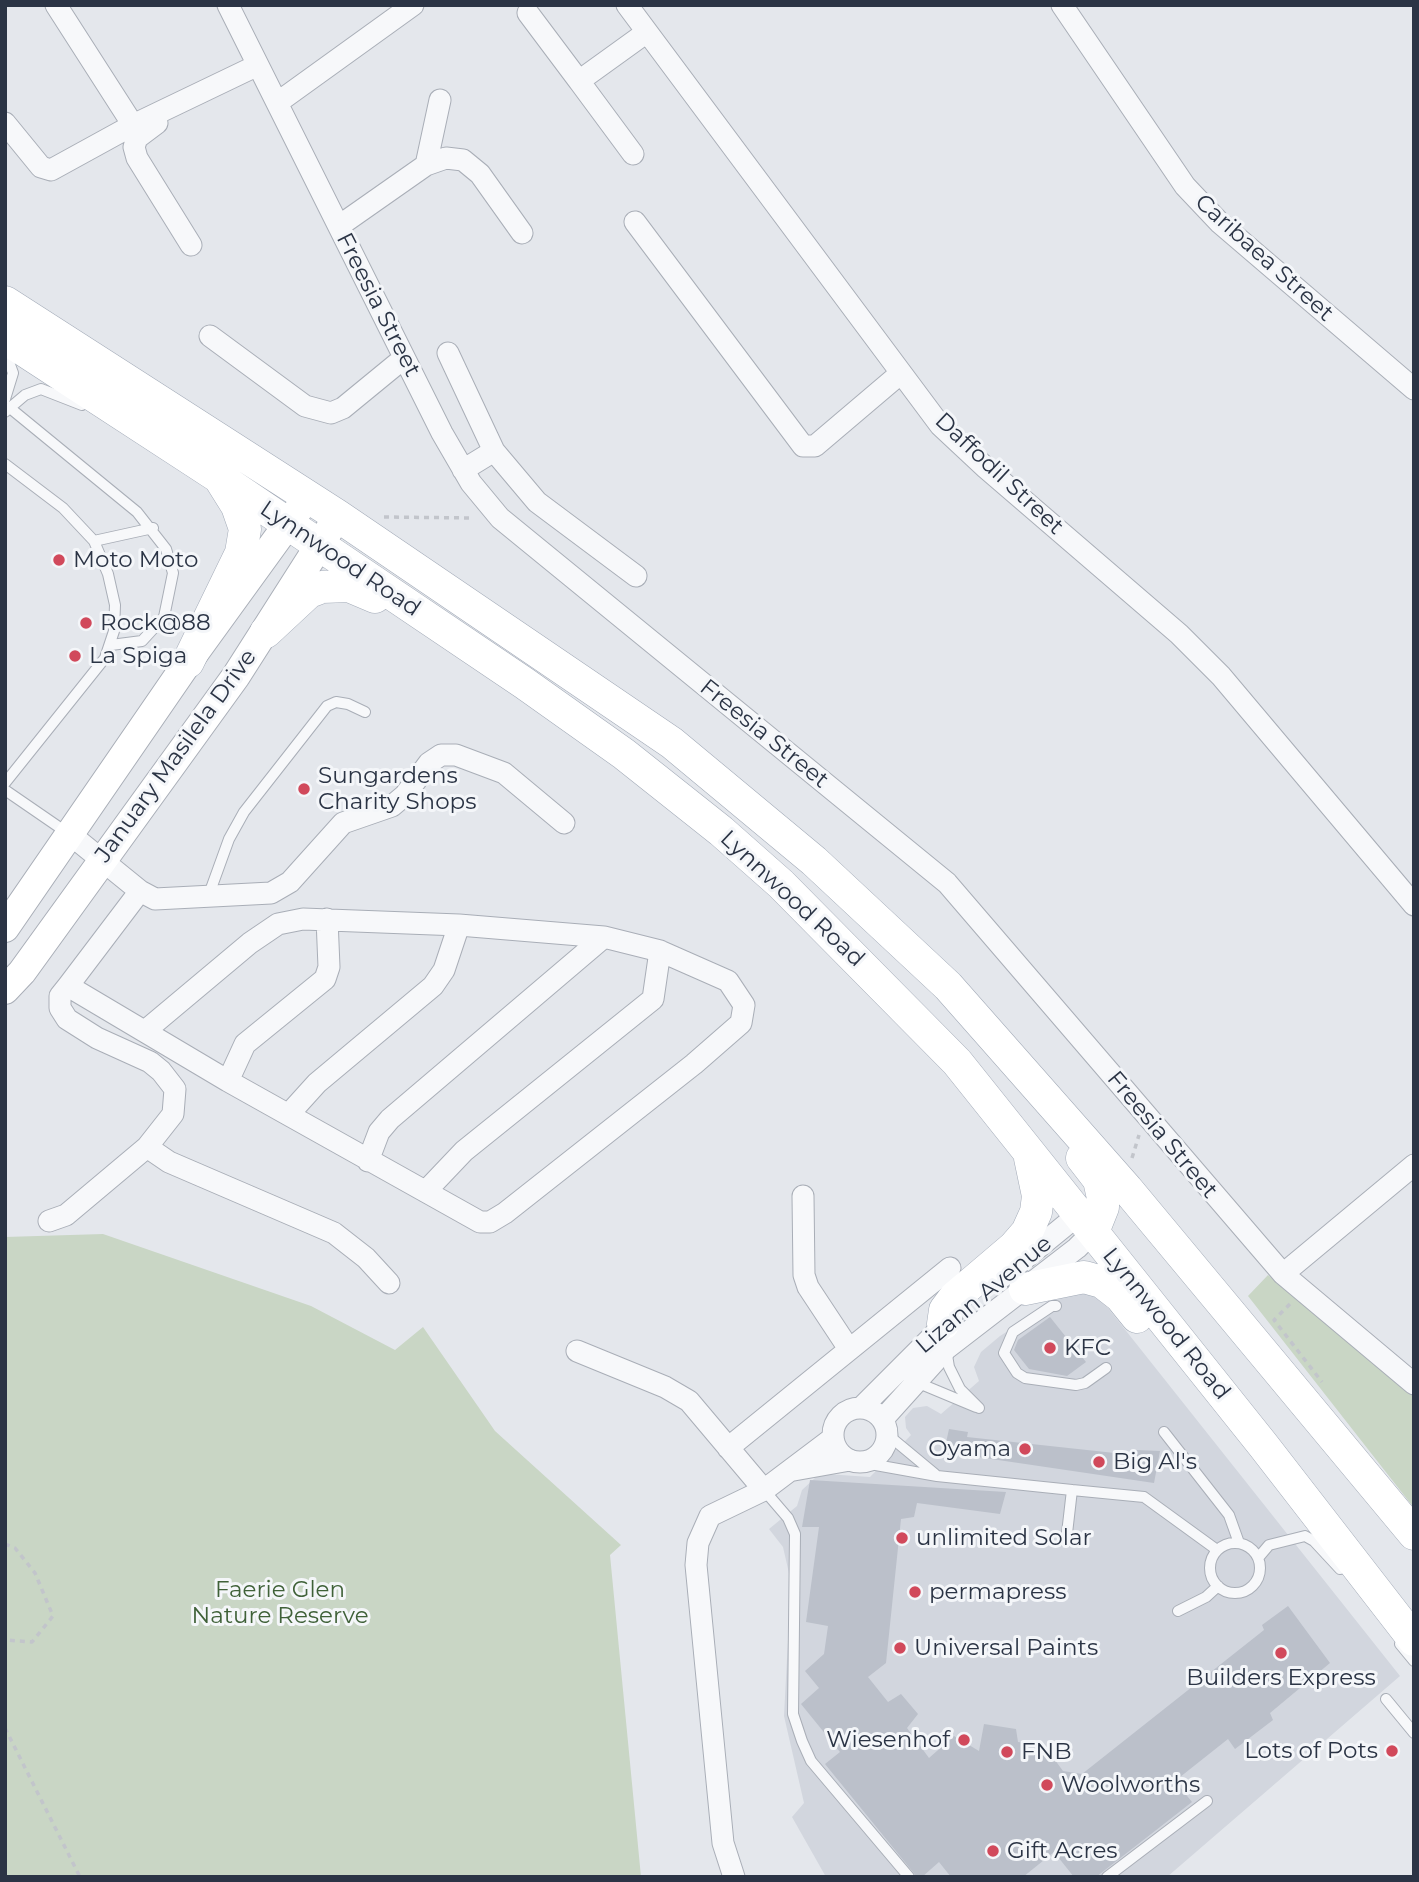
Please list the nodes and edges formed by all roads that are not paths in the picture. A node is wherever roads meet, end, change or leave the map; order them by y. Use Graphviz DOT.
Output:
graph roads {
  1 [pos="56,5"];
  2 [pos="228,5"];
  3 [pos="413,5"];
  4 [pos="627,5"];
  5 [pos="1062,5"];
  6 [pos="528,13"];
  7 [pos="647,32"];
  8 [pos="260,68"];
  9 [pos="579,81"];
  10 [pos="440,100"];
  11 [pos="277,103"];
  12 [pos="5,123"];
  13 [pos="134,125"];
  14 [pos="633,154"];
  15 [pos="426,165"];
  16 [pos="635,222"];
  17 [pos="338,226"];
  18 [pos="522,233"];
  19 [pos="191,245"];
  20 [pos="5,302"];
  21 [pos="210,337"];
  22 [pos="5,338"];
  23 [pos="5,351"];
  24 [pos="448,353"];
  25 [pos="404,358"];
  26 [pos="901,373"];
  27 [pos="1414,389"];
  28 [pos="7,406"];
  29 [pos="494,451"];
  30 [pos="5,464"];
  31 [pos="207,470"];
  32 [pos="463,470"];
  33 [pos="309,497"];
  34 [pos="338,516"];
  35 [pos="287,523"];
  36 [pos="153,528"];
  37 [pos="94,541"];
  38 [pos="318,547"];
  39 [pos="636,576"];
  40 [pos="266,632"];
  41 [pos="452,635"];
  42 [pos="111,645"];
  43 [pos="188,662"];
  44 [pos="365,712"];
  45 [pos="5,783"];
  46 [pos="5,790"];
  47 [pos="565,823"];
  48 [pos="71,835"];
  49 [pos="102,859"];
  50 [pos="140,891"];
  51 [pos="208,897"];
  52 [pos="1414,905"];
  53 [pos="863,908"];
  54 [pos="327,919"];
  55 [pos="459,925"];
  56 [pos="5,928"];
  57 [pos="604,937"];
  58 [pos="660,951"];
  59 [pos="68,986"];
  60 [pos="5,990"];
  61 [pos="145,1031"];
  62 [pos="228,1080"];
  63 [pos="289,1114"];
  64 [pos="147,1147"];
  65 [pos="1030,1157"];
  66 [pos="368,1161"];
  67 [pos="1412,1170"];
  68 [pos="426,1191"];
  69 [pos="803,1196"];
  70 [pos="1091,1215"];
  71 [pos="50,1221"];
  72 [pos="1161,1232"];
  73 [pos="950,1268"];
  74 [pos="1283,1274"];
  75 [pos="389,1283"];
  76 [pos="1025,1289"];
  77 [pos="1056,1306"];
  78 [pos="945,1336"];
  79 [pos="849,1349"];
  80 [pos="577,1351"];
  81 [pos="1106,1368"];
  82 [pos="916,1382"];
  83 [pos="1414,1384"];
  84 [pos="862,1407"];
  85 [pos="886,1427"];
  86 [pos="1164,1432"];
  87 [pos="833,1438"];
  88 [pos="1263,1445"];
  89 [pos="728,1448"];
  90 [pos="854,1461"];
  91 [pos="792,1471"];
  92 [pos="937,1476"];
  93 [pos="764,1490"];
  94 [pos="1072,1490"];
  95 [pos="1414,1534"];
  96 [pos="1066,1542"];
  97 [pos="1238,1542"];
  98 [pos="1217,1549"];
  99 [pos="1258,1558"];
  100 [pos="1349,1580"];
  101 [pos="1218,1586"];
  102 [pos="1178,1611"];
  103 [pos="1402,1635"];
  104 [pos="1414,1661"];
  105 [pos="1387,1699"];
  106 [pos="1414,1733"];
  107 [pos="1207,1801"];
  108 [pos="734,1877"];
  109 [pos="909,1877"];
  110 [pos="1107,1877"];
  1 -- 13 [label="street"];
  2 -- 8 [label="street, Freesia Street"];
  3 -- 11 [label="street"];
  4 -- 7 [label="street, Daffodil Street"];
  5 -- 27 [label="street, Caribaea Street"];
  6 -- 9 [label="street"];
  7 -- 9 [label="street"];
  7 -- 26 [label="street, Daffodil Street"];
  8 -- 11 [label="street, Freesia Street"];
  8 -- 13 [label="street"];
  8 -- 19 [label="street"];
  9 -- 14 [label="street"];
  10 -- 15 [label="street"];
  11 -- 17 [label="street, Freesia Street"];
  12 -- 13 [label="street"];
  15 -- 17 [label="street"];
  15 -- 18 [label="street"];
  16 -- 26 [label="street"];
  17 -- 25 [label="street, Freesia Street"];
  20 -- 33 [label="main road, Lynnwood Road"];
  21 -- 25 [label="street"];
  22 -- 31 [label="main road, Lynnwood Road"];
  23 -- 28 [label="lane"];
  24 -- 29 [label="street"];
  25 -- 32 [label="street, Freesia Street"];
  26 -- 52 [label="street, Daffodil Street"];
  28 -- 31 [label="lane"];
  28 -- 36 [label="lane"];
  29 -- 32 [label="street"];
  29 -- 39 [label="street"];
  30 -- 37 [label="lane"];
  31 -- 35 [label="main road, Lynnwood Road"];
  31 -- 43 [label="main road"];
  32 -- 74 [label="street, Freesia Street"];
  33 -- 34 [label="main road, Lynnwood Road"];
  33 -- 35 [label="main road, January Masilela Drive"];
  34 -- 38 [label="main road, January Masilela Drive"];
  34 -- 53 [label="main road, Lynnwood Road"];
  35 -- 38 [label="main road, Lynnwood Road"];
  35 -- 43 [label="main road, January Masilela Drive"];
  36 -- 37 [label="lane"];
  36 -- 42 [label="lane"];
  37 -- 42 [label="lane"];
  38 -- 40 [label="main road, January Masilela Drive"];
  38 -- 41 [label="main road, Lynnwood Road"];
  40 -- 41 [label="main road"];
  40 -- 49 [label="main road, January Masilela Drive"];
  41 -- 65 [label="main road, Lynnwood Road"];
  42 -- 45 [label="lane"];
  43 -- 48 [label="main road, January Masilela Drive"];
  44 -- 51 [label="lane"];
  46 -- 48 [label="lane"];
  47 -- 51 [label="street"];
  48 -- 49 [label="street"];
  48 -- 56 [label="main road, January Masilela Drive"];
  49 -- 50 [label="street"];
  49 -- 60 [label="main road, January Masilela Drive"];
  50 -- 51 [label="street"];
  50 -- 59 [label="street"];
  53 -- 70 [label="main road"];
  53 -- 72 [label="main road, Lynnwood Road"];
  54 -- 55 [label="street"];
  54 -- 61 [label="street"];
  54 -- 62 [label="street"];
  55 -- 57 [label="street"];
  55 -- 63 [label="street"];
  57 -- 58 [label="street"];
  57 -- 66 [label="street"];
  58 -- 68 [label="street"];
  58 -- 68 [label="street"];
  59 -- 61 [label="street"];
  59 -- 64 [label="street"];
  61 -- 62 [label="street"];
  62 -- 63 [label="street"];
  63 -- 66 [label="street"];
  64 -- 71 [label="street"];
  64 -- 75 [label="street"];
  65 -- 70 [label="main road, Lynnwood Road"];
  65 -- 78 [label="main road"];
  66 -- 68 [label="street"];
  67 -- 74 [label="street"];
  69 -- 79 [label="street"];
  70 -- 72 [label="main road"];
  70 -- 76 [label="street, Lizann Avenue"];
  70 -- 78 [label="street, Lizann Avenue"];
  70 -- 88 [label="main road, Lynnwood Road"];
  72 -- 95 [label="main road, Lynnwood Road"];
  73 -- 79 [label="street"];
  74 -- 83 [label="street, Freesia Street"];
  76 -- 78 [label="street, Lizann Avenue"];
  76 -- 88 [label="main road"];
  77 -- 81 [label="lane"];
  78 -- 82 [label="street, Lizann Avenue"];
  78 -- 82 [label="lane"];
  78 -- 84 [label="street, Lizann Avenue"];
  79 -- 89 [label="street"];
  80 -- 89 [label="street"];
  82 -- 85 [label="street, Lizann Avenue"];
  84 -- 85 [label="street"];
  84 -- 87 [label="street"];
  85 -- 90 [label="street"];
  85 -- 92 [label="lane"];
  86 -- 97 [label="lane"];
  87 -- 90 [label="street"];
  87 -- 91 [label="street"];
  88 -- 103 [label="main road, Lynnwood Road"];
  89 -- 93 [label="street"];
  90 -- 91 [label="street"];
  90 -- 92 [label="lane"];
  91 -- 93 [label="street"];
  92 -- 94 [label="lane"];
  93 -- 108 [label="street"];
  93 -- 109 [label="lane"];
  94 -- 96 [label="lane"];
  94 -- 98 [label="lane"];
  97 -- 98 [label="lane"];
  97 -- 99 [label="lane"];
  98 -- 101 [label="lane"];
  99 -- 100 [label="lane"];
  99 -- 101 [label="lane"];
  101 -- 102 [label="lane"];
  103 -- 104 [label="lane"];
  105 -- 106 [label="lane"];
  107 -- 110 [label="lane"];
}
